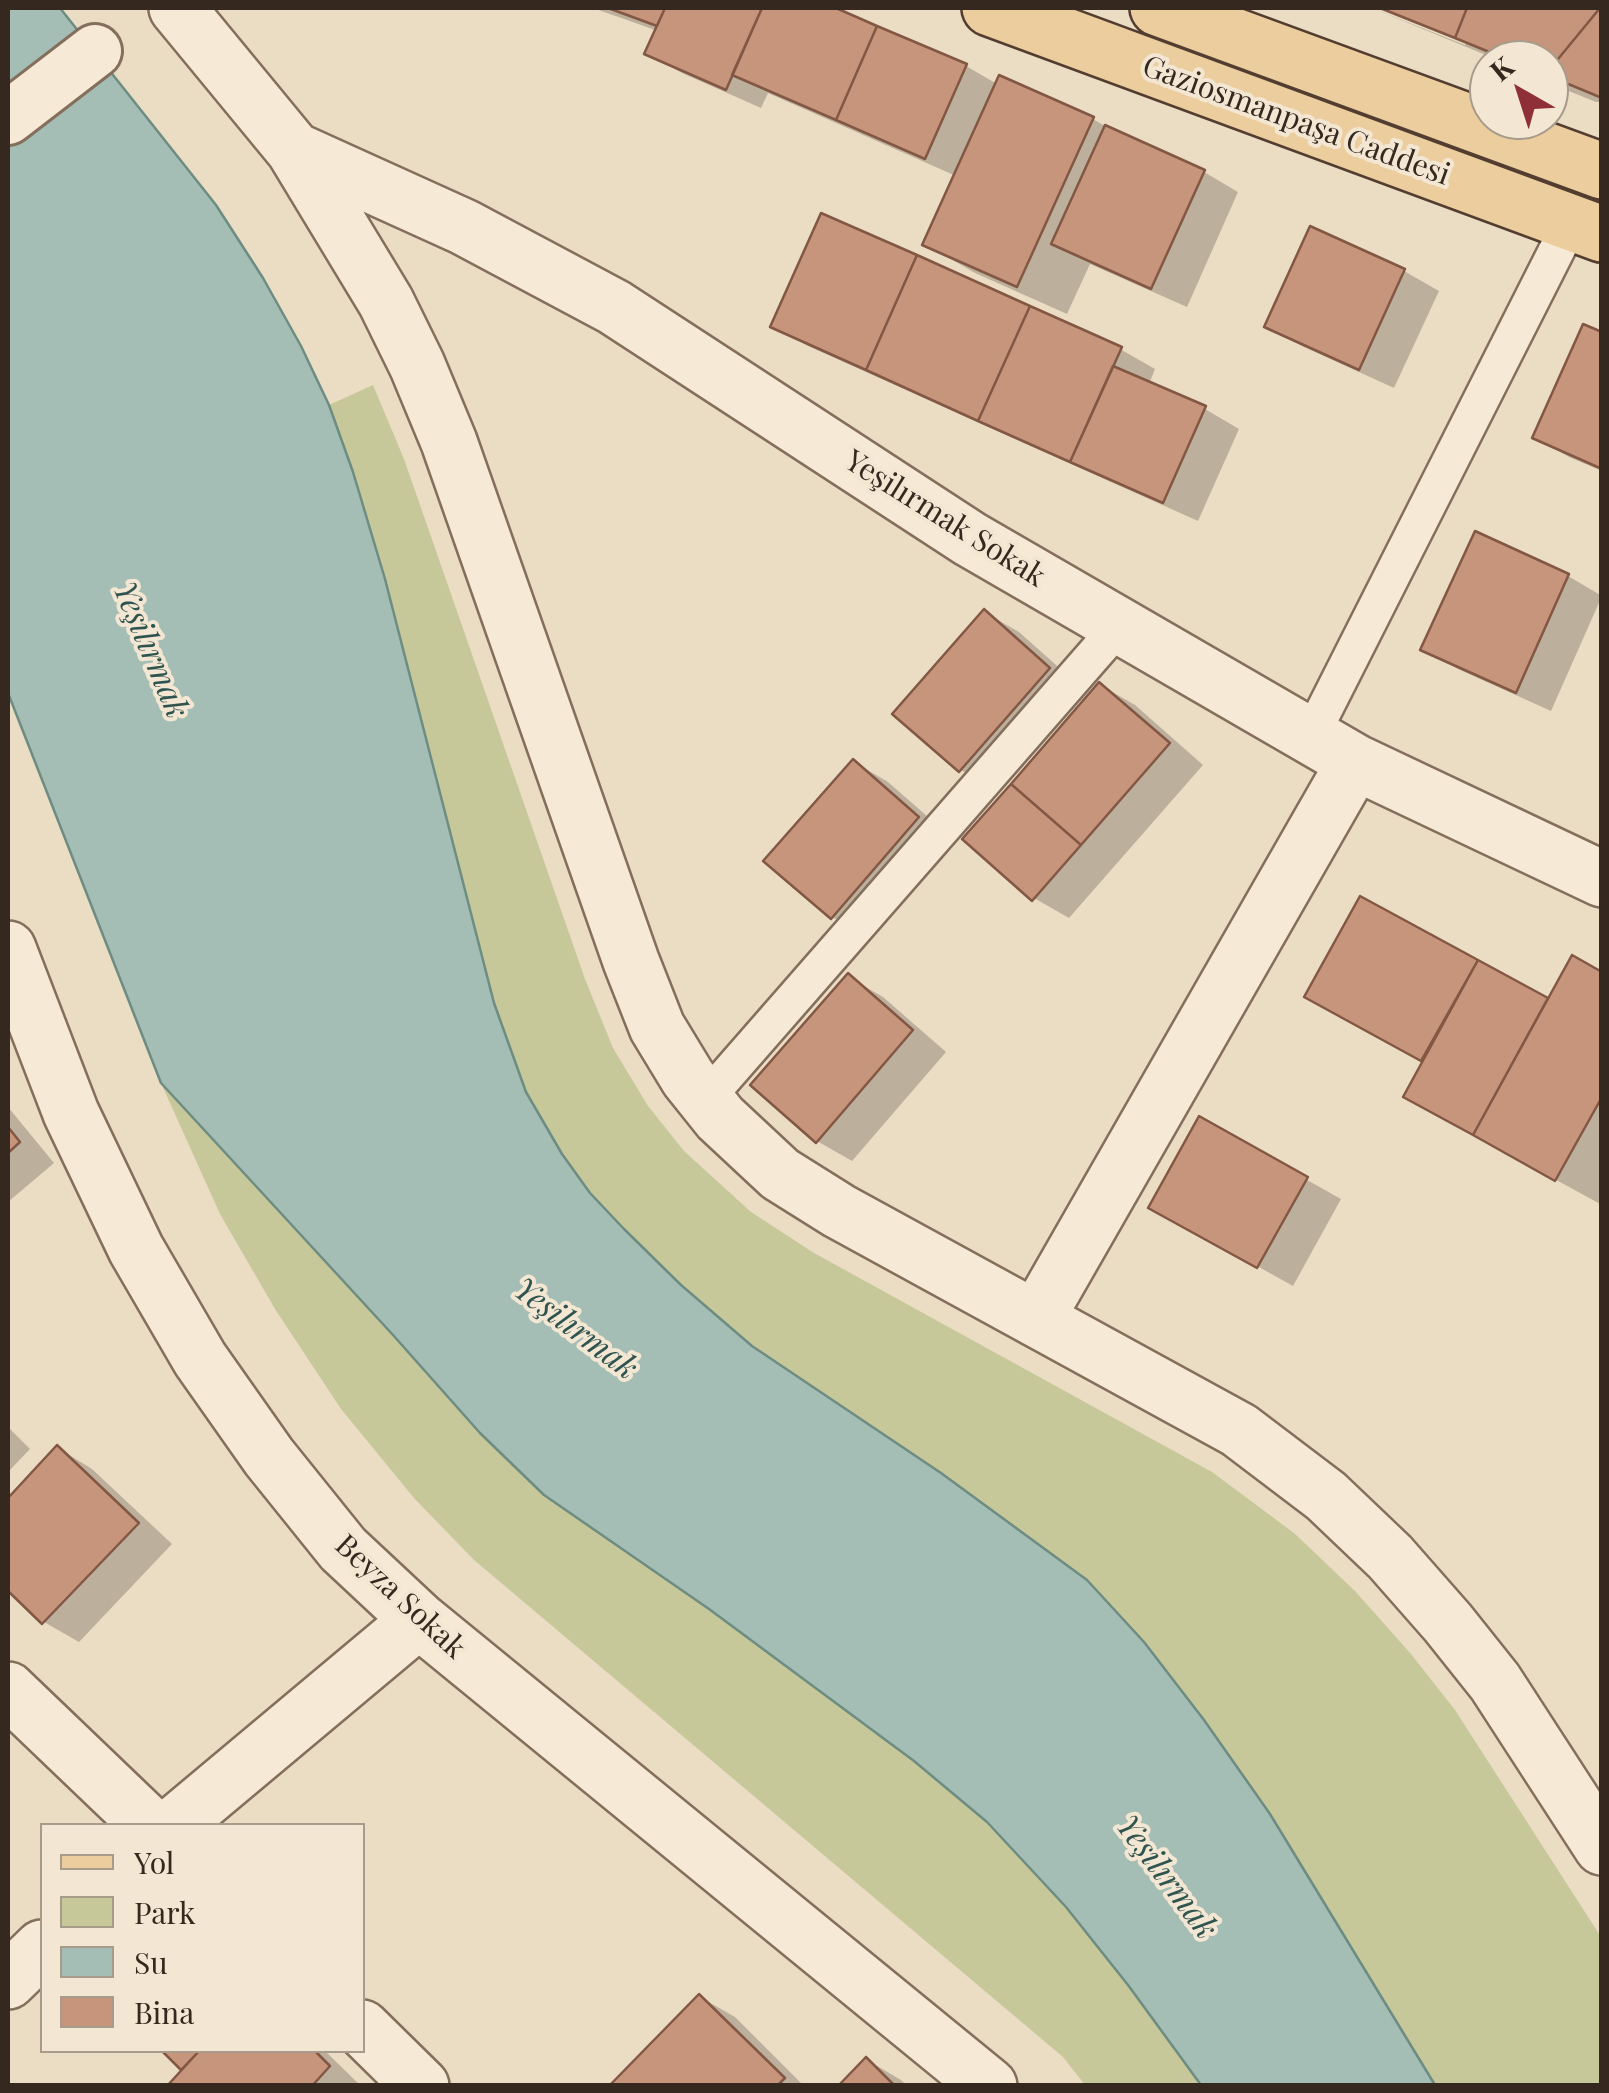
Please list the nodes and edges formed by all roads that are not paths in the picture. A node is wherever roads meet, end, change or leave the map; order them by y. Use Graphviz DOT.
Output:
graph roads {
  1 [pos="178,8"];
  2 [pos="990,8"];
  3 [pos="1158,8"];
  4 [pos="95,51"];
  5 [pos="8,118"];
  6 [pos="294,150"];
  7 [pos="1602,172"];
  8 [pos="1586,228"];
  9 [pos="1120,625"];
  10 [pos="1333,749"];
  11 [pos="1602,880"];
  12 [pos="8,949"];
  13 [pos="706,1100"];
  14 [pos="1036,1319"];
  15 [pos="419,1620"];
  16 [pos="8,1690"];
  17 [pos="147,1823"];
  18 [pos="177,1823"];
  19 [pos="1602,1846"];
  20 [pos="40,1950"];
  21 [pos="8,1981"];
  22 [pos="989,2086"];
  1 -- 6 [label="street"];
  2 -- 8 [label="main road, Gaziosmanpaşa Caddesi"];
  3 -- 7 [label="main road, Gaziosmanpaşa Caddesi"];
  4 -- 5 [label="street"];
  6 -- 9 [label="street, Yeşilırmak Sokak"];
  6 -- 13 [label="street"];
  8 -- 10 [label="lane"];
  9 -- 10 [label="street, Yeşilırmak Sokak"];
  9 -- 13 [label="lane"];
  10 -- 11 [label="street, Yeşilırmak Sokak"];
  10 -- 14 [label="street"];
  12 -- 15 [label="street, Beyza Sokak"];
  13 -- 14 [label="street"];
  14 -- 19 [label="street"];
  15 -- 18 [label="street"];
  15 -- 22 [label="street, Beyza Sokak"];
  16 -- 17 [label="street"];
  20 -- 21 [label="street"];
}
